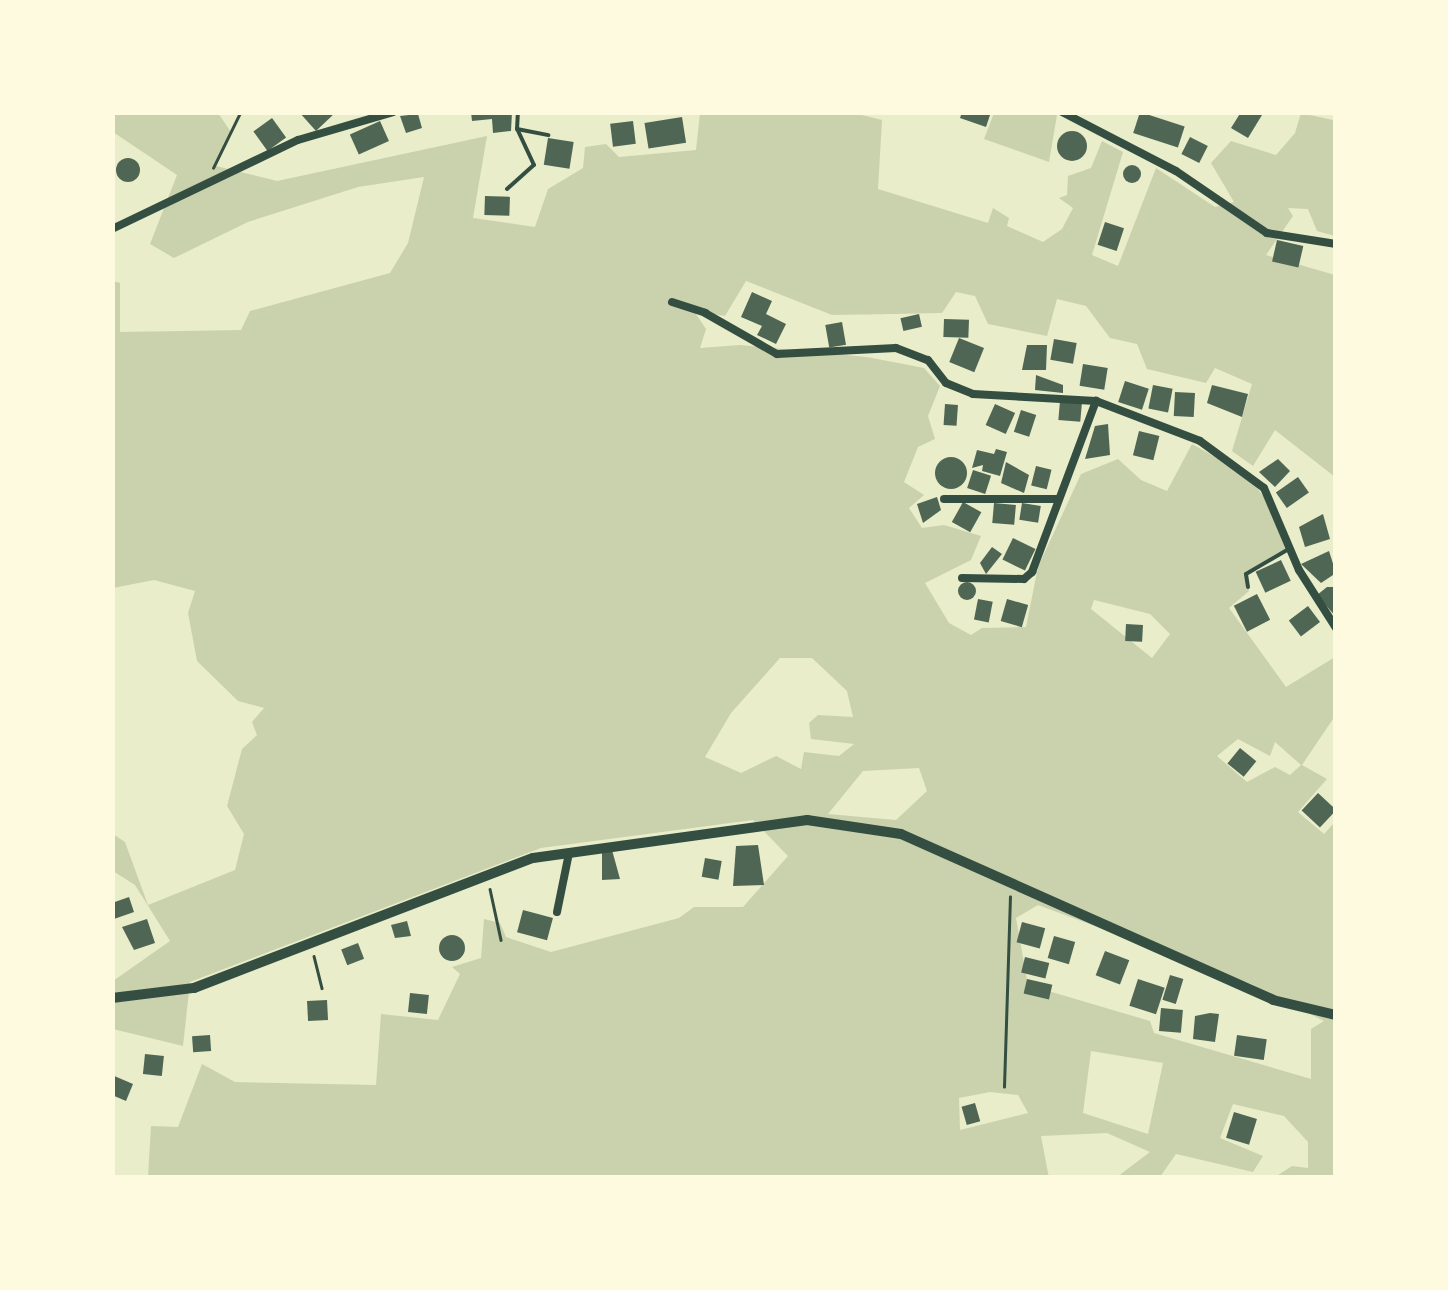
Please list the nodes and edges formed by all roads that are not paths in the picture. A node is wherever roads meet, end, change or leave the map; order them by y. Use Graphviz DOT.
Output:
graph roads {
  1 [pos="392,112"];
  2 [pos="518,112"];
  3 [pos="1062,112"];
  4 [pos="517,130"];
  5 [pos="548,135"];
  6 [pos="507,189"];
  7 [pos="112,229"];
  8 [pos="1336,244"];
  9 [pos="672,302"];
  10 [pos="1096,401"];
  11 [pos="944,499"];
  12 [pos="1058,499"];
  13 [pos="1291,548"];
  14 [pos="962,578"];
  15 [pos="1248,587"];
  16 [pos="1336,628"];
  17 [pos="570,853"];
  18 [pos="558,912"];
  19 [pos="112,998"];
  20 [pos="1336,1015"];
  1 -- 7 [label="street"];
  2 -- 4 [label="lane"];
  3 -- 8 [label="street"];
  4 -- 5 [label="lane"];
  4 -- 6 [label="lane"];
  9 -- 10 [label="street"];
  10 -- 12 [label="street"];
  10 -- 13 [label="street"];
  11 -- 12 [label="street"];
  12 -- 14 [label="street"];
  13 -- 15 [label="lane"];
  13 -- 16 [label="street"];
  17 -- 18 [label="street"];
  17 -- 19 [label="street"];
  17 -- 20 [label="street"];
}
